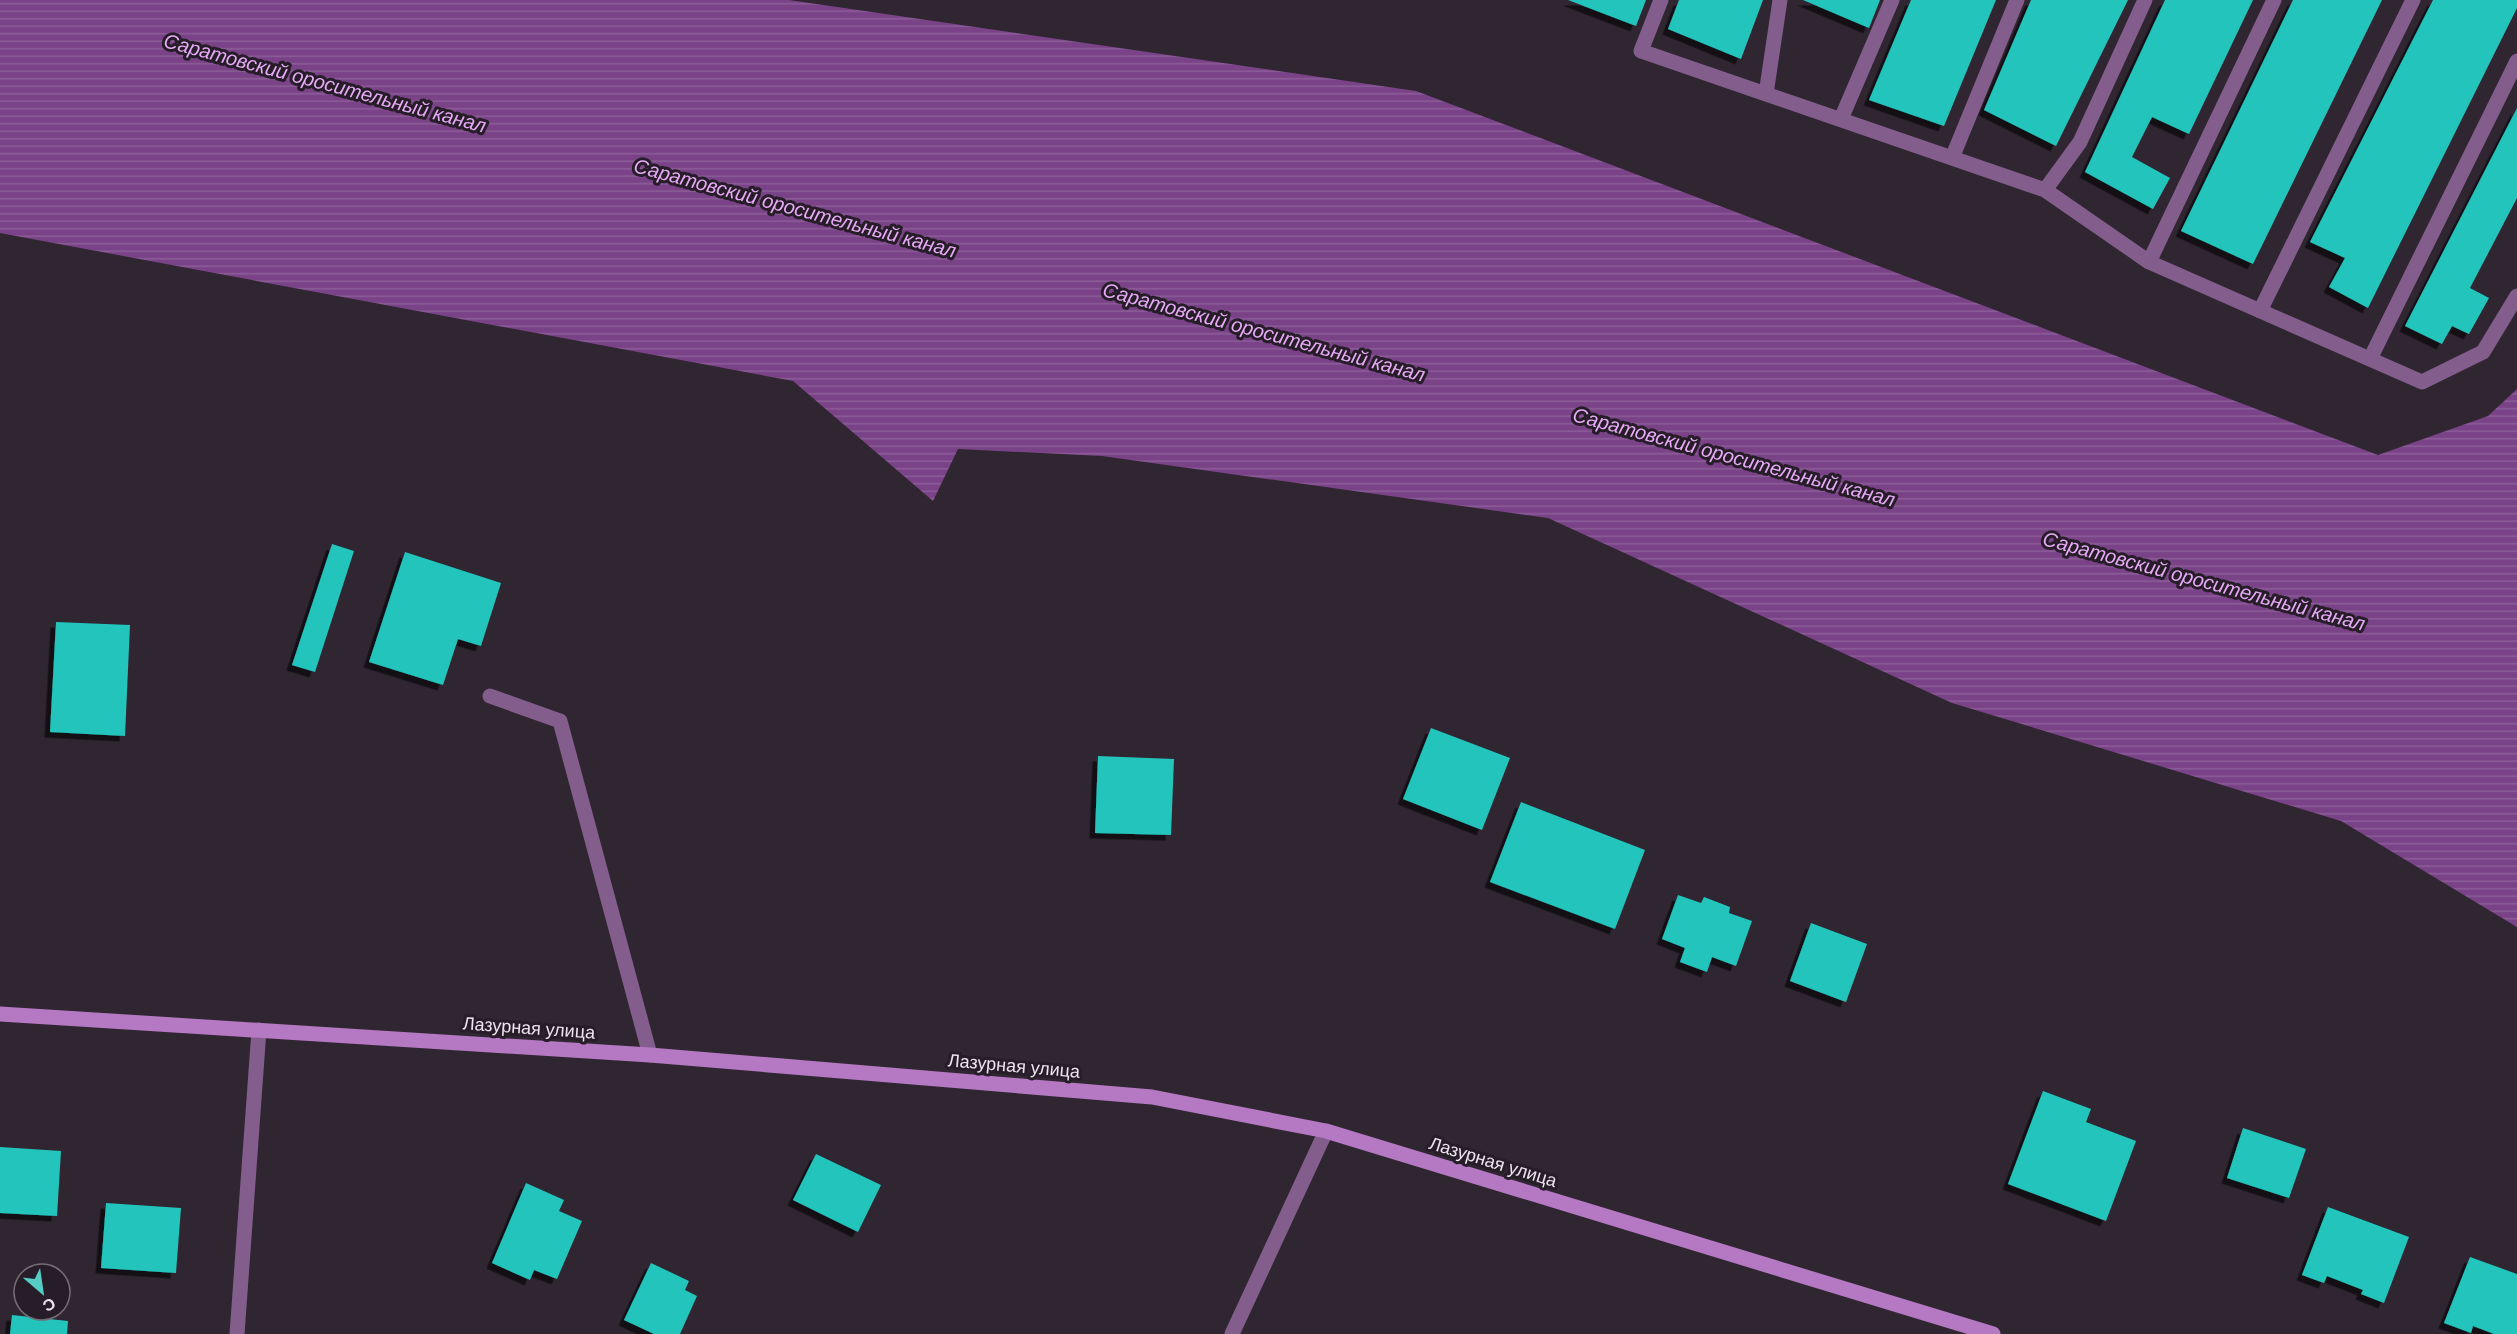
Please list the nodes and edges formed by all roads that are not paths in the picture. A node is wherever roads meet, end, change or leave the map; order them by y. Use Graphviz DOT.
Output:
graph roads {
  1 [pos="1661,0"];
  2 [pos="1780,0"];
  3 [pos="1892,0"];
  4 [pos="2017,0"];
  5 [pos="2145,0"];
  6 [pos="2274,0"];
  7 [pos="2413,0"];
  8 [pos="2517,61"];
  9 [pos="1766,94"];
  10 [pos="1841,120"];
  11 [pos="1952,158"];
  12 [pos="2044,190"];
  13 [pos="2149,262"];
  14 [pos="2517,296"];
  15 [pos="2260,311"];
  16 [pos="2370,359"];
  17 [pos="490,696"];
  18 [pos="0,1014"];
  19 [pos="259,1030"];
  20 [pos="650,1055"];
  21 [pos="1326,1131"];
  22 [pos="237,1334"];
  23 [pos="1232,1334"];
  24 [pos="1993,1334"];
  1 -- 9 [label="lane"];
  2 -- 9 [label="lane"];
  3 -- 10 [label="lane"];
  4 -- 11 [label="lane"];
  5 -- 12 [label="lane"];
  6 -- 13 [label="lane"];
  7 -- 15 [label="lane"];
  8 -- 16 [label="lane"];
  9 -- 10 [label="lane"];
  10 -- 11 [label="lane"];
  11 -- 12 [label="lane"];
  12 -- 13 [label="lane"];
  13 -- 15 [label="lane"];
  14 -- 16 [label="lane"];
  15 -- 16 [label="lane"];
  17 -- 20 [label="lane"];
  18 -- 19 [label="street, Лазурная улица"];
  19 -- 20 [label="street, Лазурная улица"];
  19 -- 22 [label="lane"];
  20 -- 21 [label="street, Лазурная улица"];
  21 -- 23 [label="lane"];
  21 -- 24 [label="street, Лазурная улица"];
}
